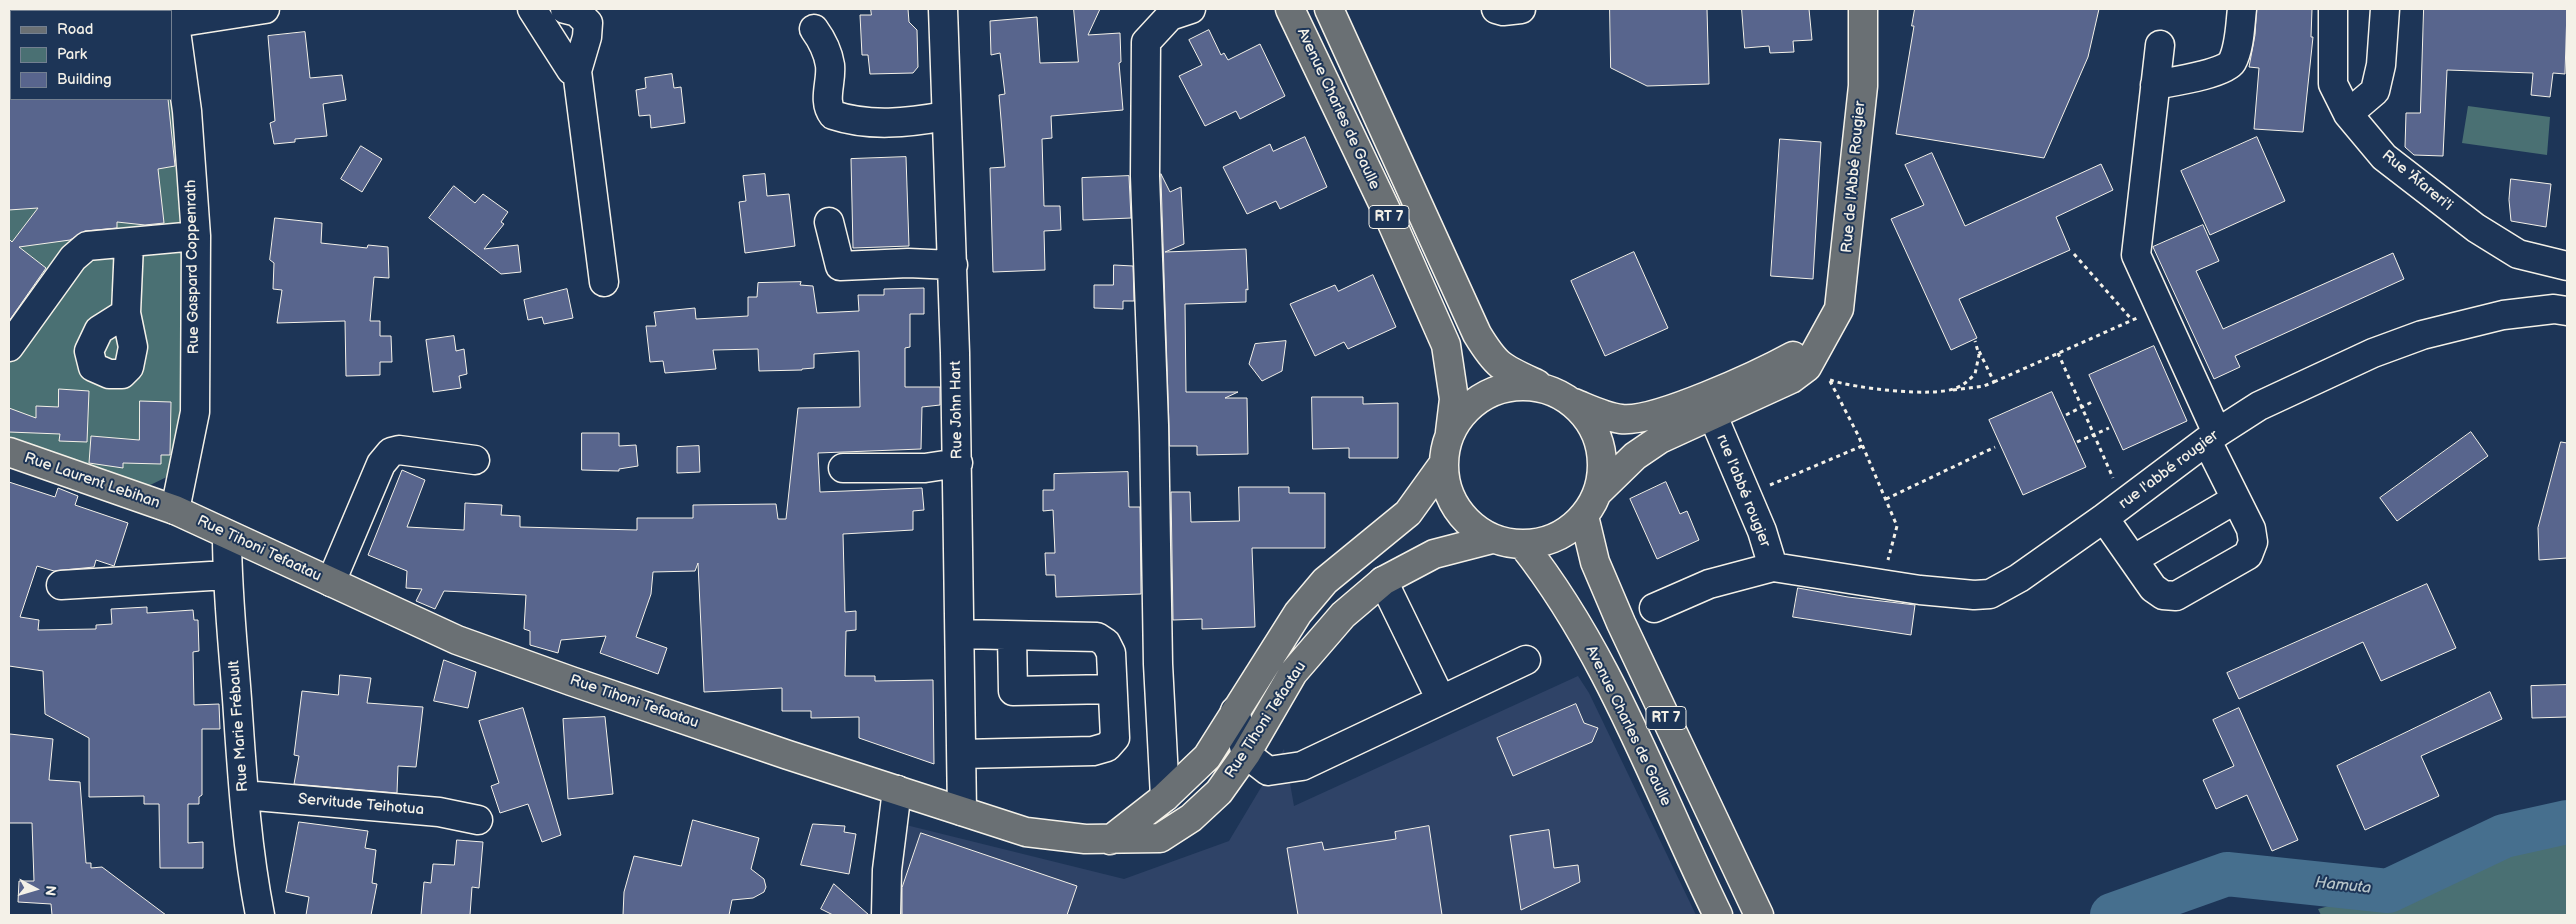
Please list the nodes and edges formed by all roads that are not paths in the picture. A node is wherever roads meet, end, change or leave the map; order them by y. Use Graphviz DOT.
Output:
graph roads {
  1 [pos="265,9"];
  2 [pos="532,9"];
  3 [pos="565,9"];
  4 [pos="943,9"];
  5 [pos="1191,9"];
  6 [pos="1290,9"];
  7 [pos="1329,9"];
  8 [pos="1496,9"];
  9 [pos="1521,9"];
  10 [pos="1863,9"];
  11 [pos="2242,9"];
  12 [pos="2333,9"];
  13 [pos="2385,9"];
  14 [pos="174,16"];
  15 [pos="814,29"];
  16 [pos="2160,45"];
  17 [pos="577,71"];
  18 [pos="2155,85"];
  19 [pos="2348,114"];
  20 [pos="946,116"];
  21 [pos="829,222"];
  22 [pos="196,236"];
  23 [pos="129,244"];
  24 [pos="953,265"];
  25 [pos="2567,266"];
  26 [pos="604,282"];
  27 [pos="2567,311"];
  28 [pos="126,313"];
  29 [pos="1823,340"];
  30 [pos="9,347"];
  31 [pos="1562,397"];
  32 [pos="1713,416"];
  33 [pos="1450,436"];
  34 [pos="2212,437"];
  35 [pos="9,452"];
  36 [pos="475,460"];
  37 [pos="958,463"];
  38 [pos="1444,463"];
  39 [pos="843,468"];
  40 [pos="2236,499"];
  41 [pos="1591,505"];
  42 [pos="175,510"];
  43 [pos="2114,511"];
  44 [pos="227,536"];
  45 [pos="1492,539"];
  46 [pos="1523,545"];
  47 [pos="2134,559"];
  48 [pos="1773,567"];
  49 [pos="227,574"];
  50 [pos="1383,581"];
  51 [pos="331,582"];
  52 [pos="61,585"];
  53 [pos="1654,608"];
  54 [pos="960,634"];
  55 [pos="1012,636"];
  56 [pos="1526,660"];
  57 [pos="1112,689"];
  58 [pos="1441,700"];
  59 [pos="1234,711"];
  60 [pos="962,754"];
  61 [pos="1246,754"];
  62 [pos="897,790"];
  63 [pos="244,795"];
  64 [pos="1165,797"];
  65 [pos="962,811"];
  66 [pos="478,820"];
  67 [pos="1110,840"];
  68 [pos="260,915"];
  69 [pos="886,915"];
  70 [pos="1718,915"];
  71 [pos="1759,915"];
  1 -- 14 [label="street, Rue Gaspard Coppenrath"];
  2 -- 17 [label="street"];
  3 -- 17 [label="street"];
  4 -- 20 [label="street, Rue John Hart"];
  5 -- 64 [label="street"];
  6 -- 33 [label="main road, Avenue Charles de Gaulle / RT 7"];
  7 -- 31 [label="main road, RT 7"];
  8 -- 9 [label="street"];
  10 -- 29 [label="main road, Rue de l'Abbé Rougier"];
  11 -- 18 [label="street"];
  12 -- 19 [label="street, Rue 'Āfareri'i"];
  13 -- 19 [label="street"];
  14 -- 22 [label="street, Rue Gaspard Coppenrath"];
  15 -- 20 [label="street"];
  16 -- 18 [label="street"];
  17 -- 26 [label="street"];
  18 -- 34 [label="street"];
  19 -- 25 [label="street, Rue 'Āfareri'i"];
  20 -- 24 [label="street, Rue John Hart"];
  21 -- 24 [label="street"];
  22 -- 23 [label="street"];
  22 -- 42 [label="street, Rue Gaspard Coppenrath"];
  23 -- 28 [label="street"];
  23 -- 30 [label="street"];
  24 -- 37 [label="street, Rue John Hart"];
  27 -- 34 [label="street, rue l'abbé rougier"];
  29 -- 31 [label="main road"];
  29 -- 32 [label="main road, Rue de l'Abbé Rougier"];
  31 -- 33 [label="main road, RT 7"];
  31 -- 41 [label="main road, RT 7"];
  32 -- 41 [label="main road, Rue de l'Abbé Rougier"];
  32 -- 48 [label="street, rue l'abbé rougier"];
  33 -- 38 [label="main road, RT 7"];
  34 -- 40 [label="street"];
  34 -- 43 [label="street, rue l'abbé rougier"];
  35 -- 42 [label="main road, Rue Laurent Lebihan"];
  36 -- 51 [label="street"];
  37 -- 39 [label="street"];
  37 -- 54 [label="street, Rue John Hart"];
  38 -- 45 [label="main road, RT 7"];
  38 -- 59 [label="main road, Rue Tihoni Tefaatau"];
  40 -- 47 [label="street"];
  40 -- 47 [label="street"];
  41 -- 46 [label="main road, RT 7"];
  41 -- 71 [label="main road, RT 7"];
  42 -- 44 [label="main road, Rue Tihoni Tefaatau"];
  43 -- 47 [label="street"];
  43 -- 48 [label="street, rue l'abbé rougier"];
  44 -- 49 [label="street, Rue Marie Frébault"];
  44 -- 51 [label="main road, Rue Tihoni Tefaatau"];
  45 -- 46 [label="main road, RT 7"];
  45 -- 50 [label="main road, Rue Tihoni Tefaatau"];
  46 -- 70 [label="main road, Avenue Charles de Gaulle / RT 7"];
  48 -- 53 [label="street, rue l'abbé rougier"];
  49 -- 52 [label="street"];
  49 -- 63 [label="street, Rue Marie Frébault"];
  50 -- 58 [label="street"];
  50 -- 61 [label="main road, Rue Tihoni Tefaatau"];
  51 -- 62 [label="main road, Rue Tihoni Tefaatau"];
  54 -- 55 [label="street"];
  54 -- 60 [label="street, Rue John Hart"];
  55 -- 57 [label="street"];
  55 -- 57 [label="street"];
  56 -- 58 [label="street"];
  57 -- 60 [label="street"];
  58 -- 61 [label="street"];
  59 -- 61 [label="street"];
  59 -- 64 [label="main road, Rue Tihoni Tefaatau"];
  60 -- 65 [label="street, Rue John Hart"];
  61 -- 67 [label="main road, Rue Tihoni Tefaatau"];
  62 -- 65 [label="main road, Rue Tihoni Tefaatau"];
  62 -- 69 [label="street"];
  63 -- 66 [label="street, Servitude Teihotua"];
  63 -- 68 [label="street, Rue Marie Frébault"];
  64 -- 67 [label="main road, Rue Tihoni Tefaatau"];
  65 -- 67 [label="main road, Rue Tihoni Tefaatau"];
}
